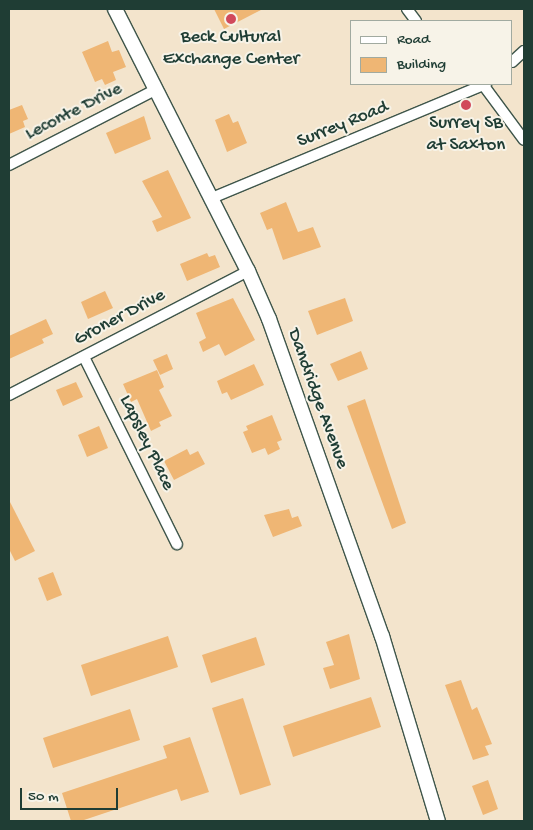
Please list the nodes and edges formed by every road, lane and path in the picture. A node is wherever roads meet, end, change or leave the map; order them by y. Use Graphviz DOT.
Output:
graph roads {
  1 [pos="115,9"];
  2 [pos="407,9"];
  3 [pos="415,20"];
  4 [pos="524,51"];
  5 [pos="513,61"];
  6 [pos="485,85"];
  7 [pos="465,88"];
  8 [pos="155,90"];
  9 [pos="524,140"];
  10 [pos="9,165"];
  11 [pos="212,198"];
  12 [pos="248,271"];
  13 [pos="84,358"];
  14 [pos="9,395"];
  15 [pos="177,544"];
  16 [pos="438,821"];
  1 -- 8 [label="street, Dandridge Avenue"];
  2 -- 3 [label="street"];
  4 -- 5 [label="street"];
  6 -- 7 [label="street, Surrey Road"];
  6 -- 9 [label="street"];
  7 -- 11 [label="street, Surrey Road"];
  8 -- 10 [label="street, Leconte Drive"];
  8 -- 11 [label="street, Dandridge Avenue"];
  11 -- 12 [label="street, Dandridge Avenue"];
  12 -- 13 [label="street, Groner Drive"];
  12 -- 16 [label="street, Dandridge Avenue"];
  13 -- 14 [label="street, Groner Drive"];
  13 -- 15 [label="street, Lapsley Place"];
}
